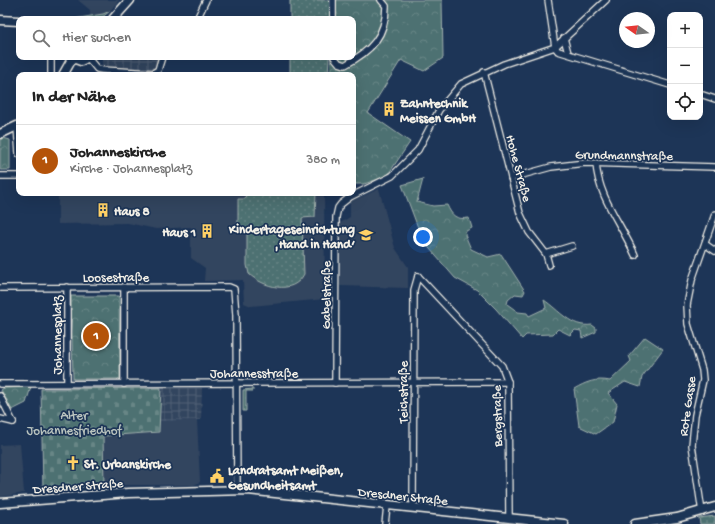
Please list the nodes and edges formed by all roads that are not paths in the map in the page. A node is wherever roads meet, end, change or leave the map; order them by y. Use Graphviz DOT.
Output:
graph roads {
  1 [pos="130,0"];
  2 [pos="206,0"];
  3 [pos="333,0"];
  4 [pos="381,0"];
  5 [pos="548,0"];
  6 [pos="606,0"];
  7 [pos="116,16"];
  8 [pos="198,16"];
  9 [pos="333,16"];
  10 [pos="0,20"];
  11 [pos="16,21"];
  12 [pos="564,38"];
  13 [pos="555,47"];
  14 [pos="568,53"];
  15 [pos="356,59"];
  16 [pos="51,60"];
  17 [pos="70,60"];
  18 [pos="90,60"];
  19 [pos="161,60"];
  20 [pos="336,60"];
  21 [pos="354,60"];
  22 [pos="51,72"];
  23 [pos="64,72"];
  24 [pos="136,72"];
  25 [pos="155,72"];
  26 [pos="484,72"];
  27 [pos="667,84"];
  28 [pos="703,95"];
  29 [pos="715,99"];
  30 [pos="16,127"];
  31 [pos="0,134"];
  32 [pos="596,163"];
  33 [pos="715,167"];
  34 [pos="0,176"];
  35 [pos="16,176"];
  36 [pos="510,178"];
  37 [pos="356,194"];
  38 [pos="352,196"];
  39 [pos="715,214"];
  40 [pos="705,244"];
  41 [pos="572,246"];
  42 [pos="715,251"];
  43 [pos="546,254"];
  44 [pos="635,255"];
  45 [pos="548,265"];
  46 [pos="418,276"];
  47 [pos="67,287"];
  48 [pos="124,287"];
  49 [pos="0,288"];
  50 [pos="508,382"];
  51 [pos="67,383"];
  52 [pos="236,383"];
  53 [pos="335,383"];
  54 [pos="413,383"];
  55 [pos="0,384"];
  56 [pos="124,384"];
  57 [pos="0,396"];
  58 [pos="0,419"];
  59 [pos="237,490"];
  60 [pos="0,503"];
  61 [pos="387,506"];
  62 [pos="715,507"];
  63 [pos="413,508"];
  64 [pos="702,512"];
  65 [pos="509,518"];
  66 [pos="385,524"];
  67 [pos="564,524"];
  68 [pos="635,524"];
  1 -- 7 [label="main road"];
  2 -- 8 [label="street"];
  3 -- 9 [label="street"];
  4 -- 15 [label="street"];
  5 -- 13 [label="street"];
  6 -- 12 [label="street"];
  10 -- 11 [label="main road"];
  12 -- 13 [label="street"];
  12 -- 14 [label="street"];
  13 -- 14 [label="street"];
  13 -- 26 [label="street"];
  14 -- 27 [label="street"];
  16 -- 22 [label="street"];
  17 -- 23 [label="main road"];
  18 -- 24 [label="street"];
  19 -- 25 [label="street"];
  20 -- 21 [label="street"];
  26 -- 36 [label="street, Hohe Straße"];
  26 -- 37 [label="street, Gabelstraße"];
  28 -- 29 [label="street"];
  30 -- 31 [label="main road"];
  32 -- 33 [label="street, Grundmannstraße"];
  32 -- 36 [label="street, Grundmannstraße"];
  32 -- 44 [label="street"];
  34 -- 35 [label="street"];
  36 -- 43 [label="street, Hohe Straße"];
  38 -- 53 [label="street, Gabelstraße"];
  39 -- 40 [label="street, Rote Gasse"];
  40 -- 42 [label="street"];
  40 -- 64 [label="street, Rote Gasse"];
  41 -- 43 [label="street"];
  43 -- 45 [label="street, Hohe Straße"];
  46 -- 50 [label="street, Bergstraße"];
  46 -- 54 [label="street, Teichstraße"];
  47 -- 48 [label="street, Loosestraße"];
  47 -- 49 [label="street, Loosestraße"];
  47 -- 51 [label="street, Johannesplatz"];
  48 -- 52 [label="street, Loosestraße"];
  48 -- 56 [label="street"];
  50 -- 54 [label="street, Johannesstraße"];
  50 -- 65 [label="street, Bergstraße"];
  51 -- 55 [label="street, Johannesstraße"];
  51 -- 56 [label="street, Johannesstraße"];
  52 -- 53 [label="street, Johannesstraße"];
  52 -- 56 [label="street, Johannesstraße"];
  52 -- 59 [label="street"];
  53 -- 54 [label="street, Johannesstraße"];
  54 -- 63 [label="street, Teichstraße"];
  57 -- 58 [label="street"];
  59 -- 60 [label="main road, Dresdner Straße"];
  59 -- 61 [label="main road, Dresdner Straße"];
  61 -- 63 [label="main road, Dresdner Straße"];
  61 -- 66 [label="street"];
  62 -- 64 [label="main road"];
  63 -- 65 [label="main road, Dresdner Straße"];
  64 -- 68 [label="main road"];
  65 -- 67 [label="main road, Dresdner Straße"];
}
